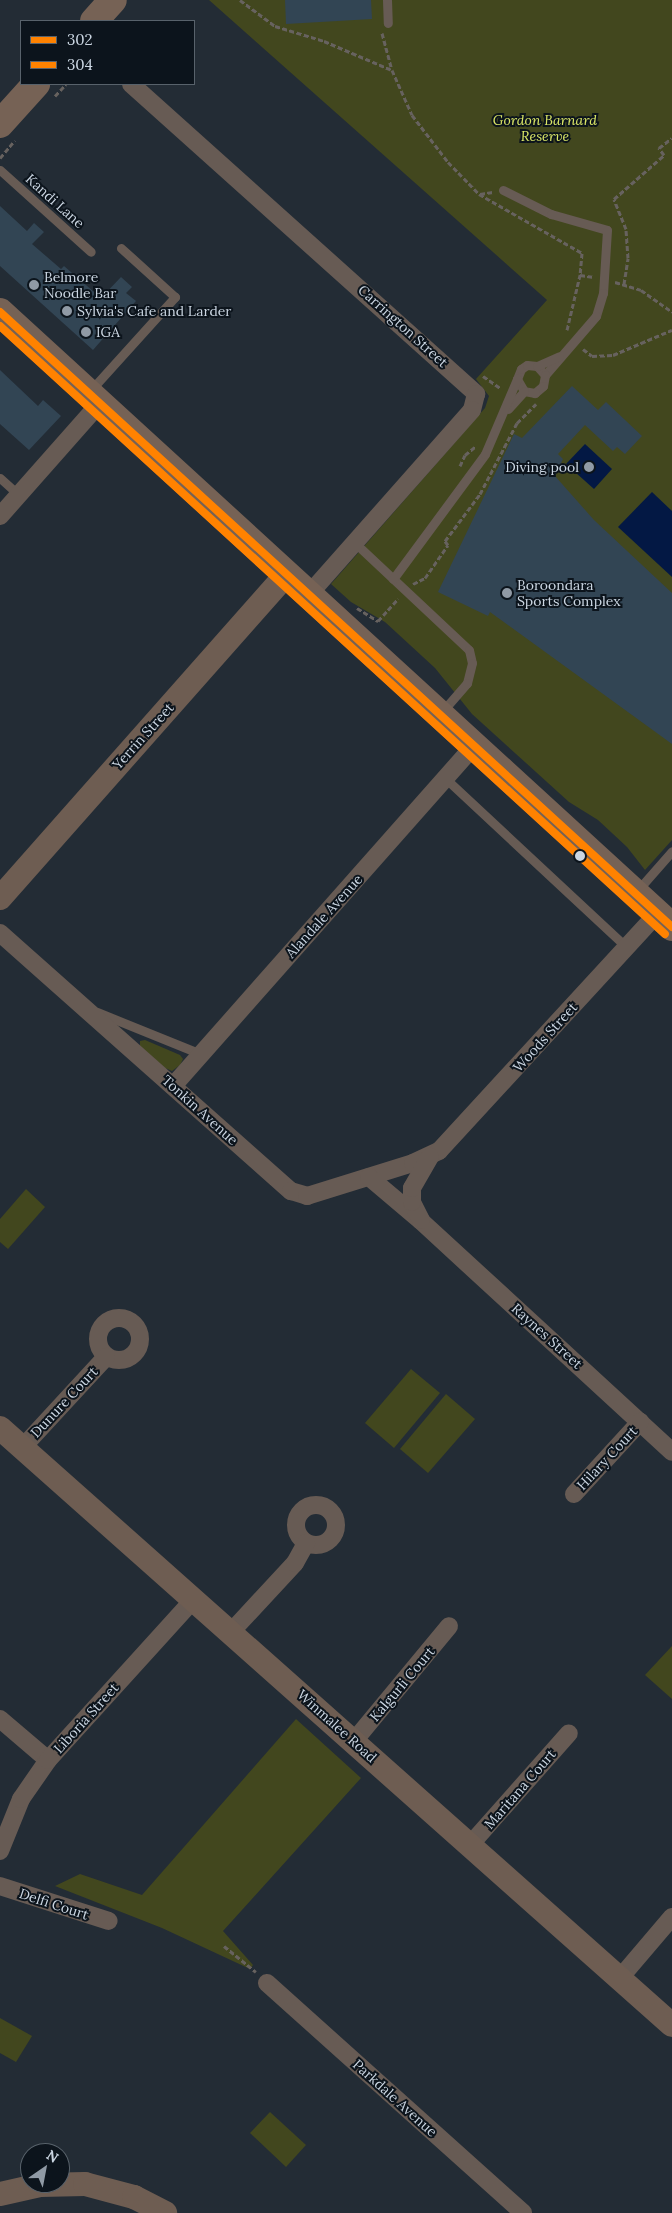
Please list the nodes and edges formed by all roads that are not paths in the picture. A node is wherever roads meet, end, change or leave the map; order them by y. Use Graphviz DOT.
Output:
graph roads {
  1 [pos="113,0"];
  2 [pos="387,0"];
  3 [pos="95,20"];
  4 [pos="388,23"];
  5 [pos="35,85"];
  6 [pos="132,85"];
  7 [pos="0,124"];
  8 [pos="0,170"];
  9 [pos="503,190"];
  10 [pos="121,248"];
  11 [pos="91,252"];
  12 [pos="0,312"];
  13 [pos="562,355"];
  14 [pos="537,366"];
  15 [pos="545,375"];
  16 [pos="517,379"];
  17 [pos="524,391"];
  18 [pos="94,398"];
  19 [pos="505,413"];
  20 [pos="0,478"];
  21 [pos="19,495"];
  22 [pos="0,516"];
  23 [pos="354,543"];
  24 [pos="287,574"];
  25 [pos="393,579"];
  26 [pos="309,594"];
  27 [pos="440,714"];
  28 [pos="474,746"];
  29 [pos="445,778"];
  30 [pos="672,850"];
  31 [pos="635,893"];
  32 [pos="0,898"];
  33 [pos="665,920"];
  34 [pos="0,933"];
  35 [pos="626,948"];
  36 [pos="82,1006"];
  37 [pos="201,1054"];
  38 [pos="173,1086"];
  39 [pos="430,1157"];
  40 [pos="369,1178"];
  41 [pos="421,1221"];
  42 [pos="106,1357"];
  43 [pos="640,1422"];
  44 [pos="0,1428"];
  45 [pos="22,1448"];
  46 [pos="672,1452"];
  47 [pos="574,1494"];
  48 [pos="306,1543"];
  49 [pos="194,1599"];
  50 [pos="449,1626"];
  51 [pos="231,1632"];
  52 [pos="0,1719"];
  53 [pos="568,1733"];
  54 [pos="354,1741"];
  55 [pos="48,1760"];
  56 [pos="470,1845"];
  57 [pos="0,1851"];
  58 [pos="0,1886"];
  59 [pos="672,1917"];
  60 [pos="109,1922"];
  61 [pos="620,1978"];
  62 [pos="267,1983"];
  63 [pos="672,2025"];
  64 [pos="0,2194"];
  65 [pos="164,2213"];
  66 [pos="523,2213"];
  1 -- 3 [label="main road"];
  2 -- 4 [label="lane"];
  5 -- 7 [label="main road"];
  6 -- 23 [label="street, Carrington Street"];
  8 -- 11 [label="lane, Kandi Lane"];
  9 -- 13 [label="lane"];
  10 -- 18 [label="lane"];
  12 -- 18 [label="main road"];
  13 -- 14 [label="lane"];
  13 -- 15 [label="lane"];
  14 -- 15 [label="lane"];
  14 -- 16 [label="lane"];
  15 -- 17 [label="lane"];
  16 -- 17 [label="lane"];
  16 -- 19 [label="lane"];
  17 -- 19 [label="lane"];
  18 -- 21 [label="street"];
  18 -- 24 [label="main road"];
  19 -- 25 [label="lane"];
  20 -- 21 [label="lane"];
  21 -- 22 [label="street"];
  23 -- 25 [label="lane"];
  23 -- 26 [label="street, Carrington Street"];
  24 -- 26 [label="main road"];
  24 -- 32 [label="street, Yerrin Street"];
  25 -- 27 [label="lane"];
  26 -- 27 [label="main road"];
  27 -- 28 [label="main road"];
  28 -- 29 [label="street, Alandale Avenue"];
  28 -- 31 [label="main road"];
  29 -- 35 [label="lane"];
  29 -- 37 [label="street, Alandale Avenue"];
  30 -- 31 [label="lane"];
  31 -- 33 [label="main road"];
  33 -- 35 [label="street, Woods Street"];
  34 -- 36 [label="street, Tonkin Avenue"];
  35 -- 39 [label="street, Woods Street"];
  36 -- 37 [label="lane"];
  36 -- 38 [label="street, Tonkin Avenue"];
  37 -- 38 [label="street, Alandale Avenue"];
  38 -- 40 [label="street, Tonkin Avenue"];
  39 -- 40 [label="street, Tonkin Avenue"];
  39 -- 41 [label="street, Raynes Street"];
  40 -- 41 [label="street, Raynes Street"];
  41 -- 43 [label="street, Raynes Street"];
  42 -- 45 [label="street, Dunure Court"];
  43 -- 46 [label="street, Raynes Street"];
  43 -- 47 [label="street, Hilary Court"];
  44 -- 45 [label="street, Winmalee Road"];
  45 -- 49 [label="street, Winmalee Road"];
  48 -- 51 [label="street"];
  49 -- 51 [label="street, Winmalee Road"];
  49 -- 55 [label="street, Liboria Street"];
  50 -- 54 [label="street, Kalgurli Court"];
  51 -- 54 [label="street, Winmalee Road"];
  52 -- 55 [label="street"];
  53 -- 56 [label="street, Maritana Court"];
  54 -- 56 [label="street, Winmalee Road"];
  55 -- 57 [label="street, Liboria Street"];
  56 -- 61 [label="street, Winmalee Road"];
  58 -- 60 [label="street, Delfi Court"];
  59 -- 61 [label="street"];
  61 -- 63 [label="street, Winmalee Road"];
  62 -- 66 [label="street, Parkdale Avenue"];
  64 -- 65 [label="street"];
}
